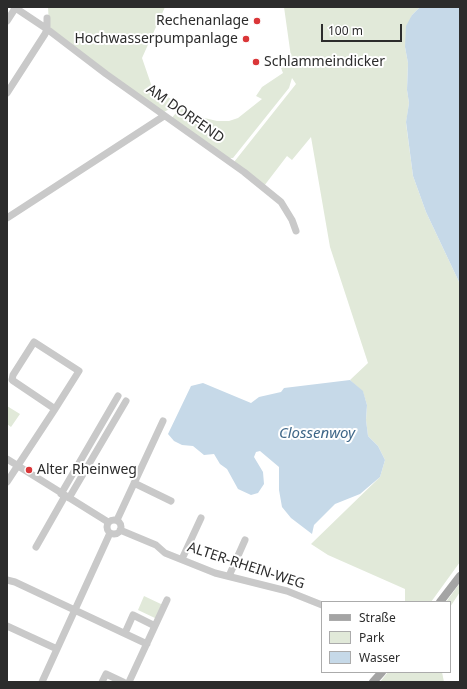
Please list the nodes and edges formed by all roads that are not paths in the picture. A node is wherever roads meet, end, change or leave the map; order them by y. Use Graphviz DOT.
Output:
graph roads {
  1 [pos="16,7"];
  2 [pos="47,18"];
  3 [pos="7,21"];
  4 [pos="47,28"];
  5 [pos="7,93"];
  6 [pos="164,116"];
  7 [pos="7,218"];
  8 [pos="296,231"];
  9 [pos="118,396"];
  10 [pos="126,401"];
  11 [pos="55,409"];
  12 [pos="163,421"];
  13 [pos="7,459"];
  14 [pos="17,466"];
  15 [pos="7,482"];
  16 [pos="134,483"];
  17 [pos="65,496"];
  18 [pos="171,501"];
  19 [pos="201,518"];
  20 [pos="117,520"];
  21 [pos="108,522"];
  22 [pos="120,530"];
  23 [pos="110,533"];
  24 [pos="245,540"];
  25 [pos="36,547"];
  26 [pos="182,560"];
  27 [pos="229,576"];
  28 [pos="460,576"];
  29 [pos="7,580"];
  30 [pos="167,600"];
  31 [pos="441,601"];
  32 [pos="321,605"];
  33 [pos="75,610"];
  34 [pos="7,626"];
  35 [pos="155,626"];
  36 [pos="125,633"];
  37 [pos="147,644"];
  38 [pos="57,649"];
  39 [pos="381,673"];
  40 [pos="42,682"];
  41 [pos="102,682"];
  42 [pos="123,682"];
  43 [pos="129,682"];
  44 [pos="373,682"];
  1 -- 3 [label="street"];
  1 -- 4 [label="street, AM DORFEND"];
  2 -- 4 [label="street"];
  4 -- 5 [label="street"];
  4 -- 6 [label="street, AM DORFEND"];
  6 -- 7 [label="street"];
  6 -- 8 [label="street, AM DORFEND"];
  9 -- 17 [label="street"];
  10 -- 17 [label="street"];
  11 -- 11 [label="street"];
  11 -- 14 [label="street"];
  12 -- 16 [label="street"];
  13 -- 14 [label="street"];
  14 -- 15 [label="street"];
  14 -- 17 [label="street"];
  16 -- 18 [label="street"];
  16 -- 20 [label="street"];
  17 -- 21 [label="street"];
  17 -- 25 [label="street"];
  19 -- 26 [label="street"];
  20 -- 21 [label="street"];
  20 -- 22 [label="street"];
  21 -- 23 [label="street"];
  22 -- 23 [label="street"];
  22 -- 26 [label="street, ALTER-RHEIN-WEG"];
  23 -- 33 [label="street"];
  24 -- 27 [label="street"];
  26 -- 27 [label="street, ALTER-RHEIN-WEG"];
  27 -- 32 [label="street, ALTER-RHEIN-WEG"];
  28 -- 31 [label="main road"];
  29 -- 33 [label="street"];
  30 -- 35 [label="street"];
  33 -- 36 [label="street"];
  33 -- 38 [label="street"];
  34 -- 38 [label="street"];
  35 -- 36 [label="street"];
  35 -- 37 [label="street"];
  36 -- 37 [label="street"];
  37 -- 43 [label="street"];
  38 -- 40 [label="street"];
  39 -- 44 [label="main road"];
  41 -- 42 [label="street"];
}
